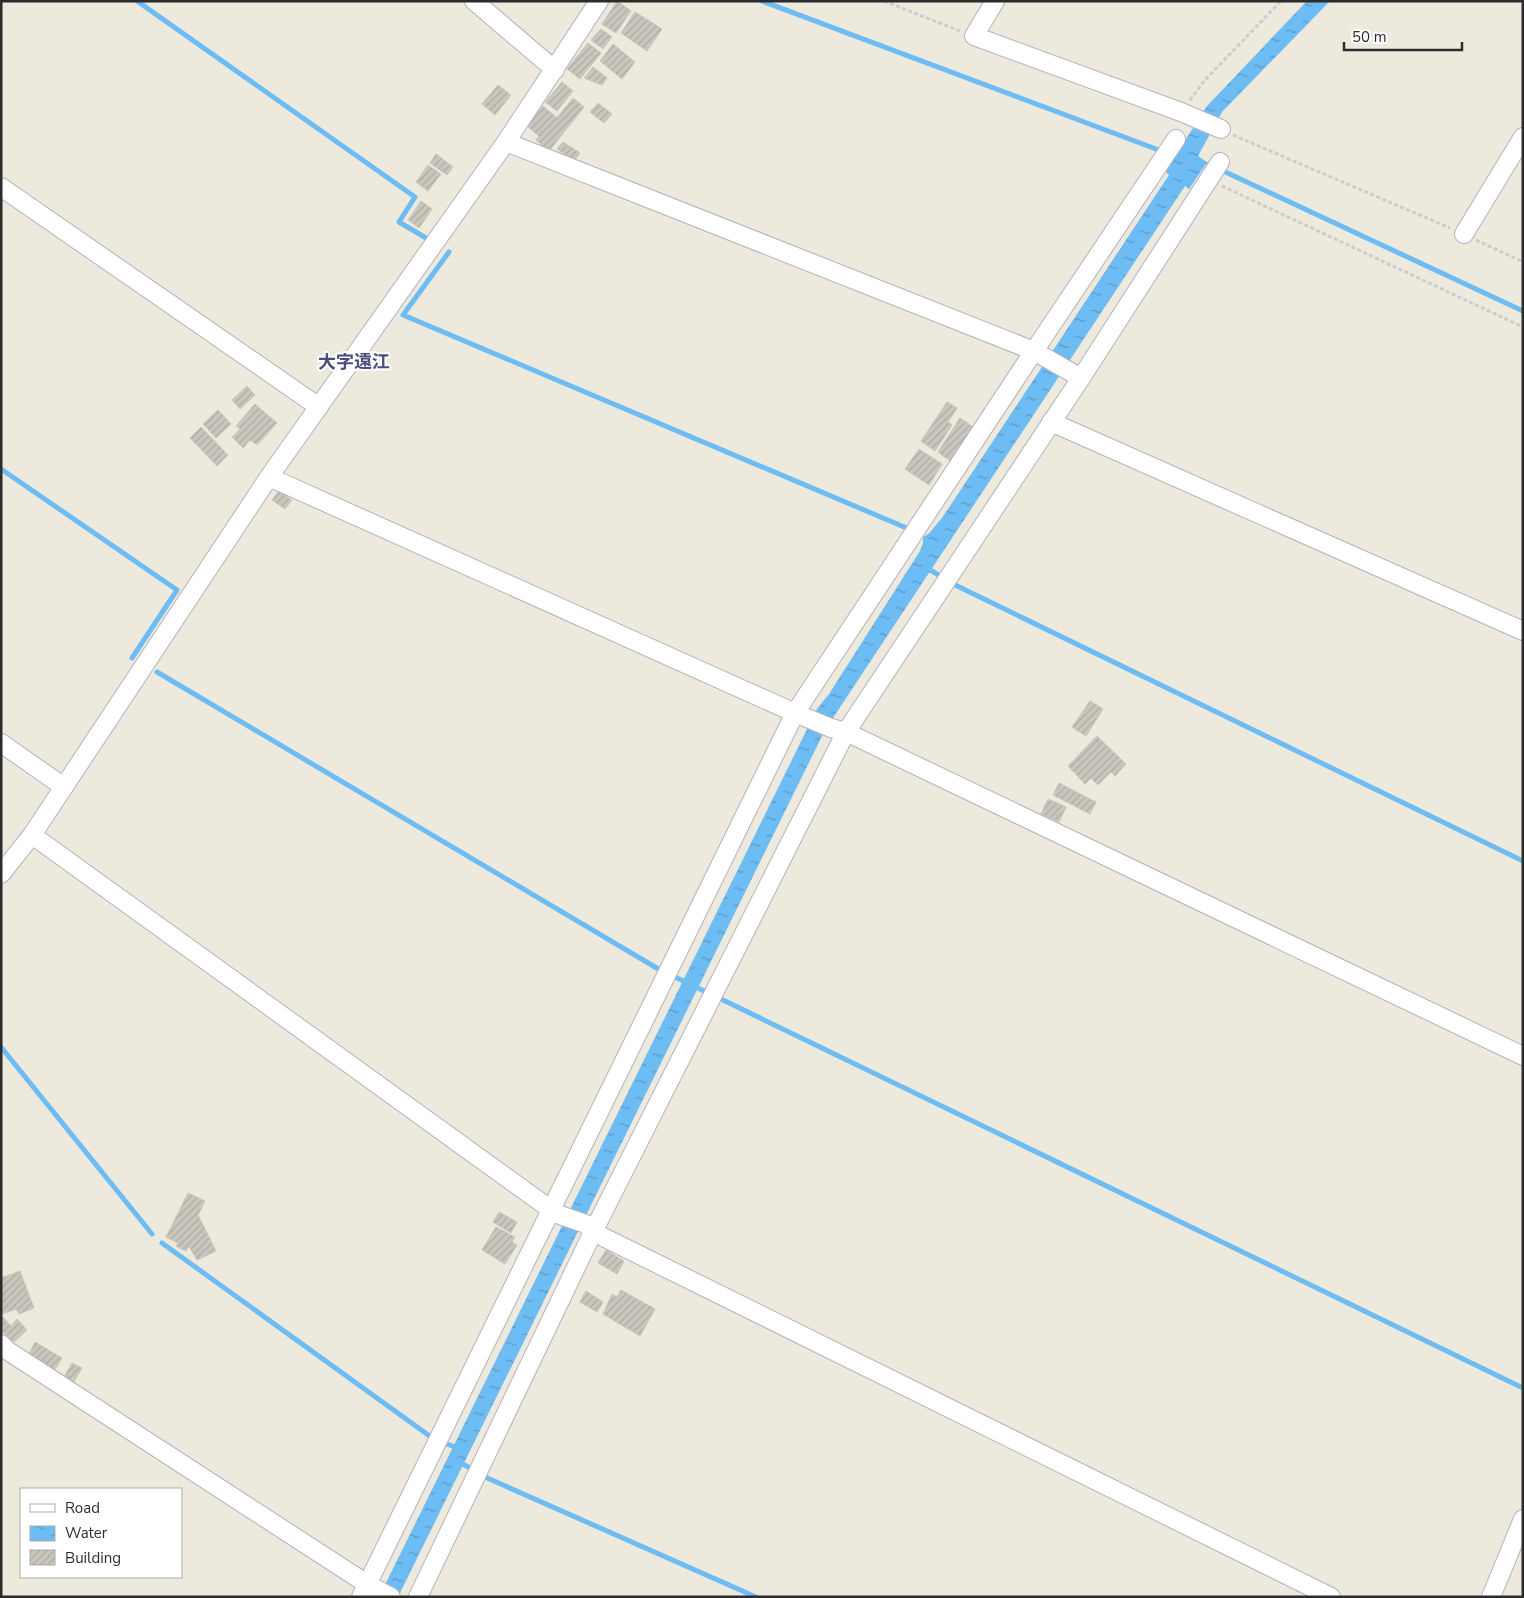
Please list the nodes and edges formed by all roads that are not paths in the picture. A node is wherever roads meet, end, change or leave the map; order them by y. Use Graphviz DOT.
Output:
graph roads {
  1 [pos="474,1"];
  2 [pos="599,1"];
  3 [pos="995,1"];
  4 [pos="555,70"];
  5 [pos="1221,129"];
  6 [pos="1523,138"];
  7 [pos="506,142"];
  8 [pos="1169,150"];
  9 [pos="1214,171"];
  10 [pos="1,186"];
  11 [pos="1464,234"];
  12 [pos="1039,354"];
  13 [pos="1076,375"];
  14 [pos="319,407"];
  15 [pos="1051,422"];
  16 [pos="269,477"];
  17 [pos="1523,631"];
  18 [pos="799,714"];
  19 [pos="839,730"];
  20 [pos="1,743"];
  21 [pos="64,787"];
  22 [pos="32,835"];
  23 [pos="1,874"];
  24 [pos="1523,1056"];
  25 [pos="554,1211"];
  26 [pos="590,1228"];
  27 [pos="1,1344"];
  28 [pos="1523,1519"];
  29 [pos="367,1589"];
  30 [pos="391,1597"];
  31 [pos="418,1597"];
  32 [pos="1331,1597"];
  33 [pos="1491,1597"];
  1 -- 4 [label="street"];
  2 -- 4 [label="street"];
  3 -- 5 [label="street"];
  4 -- 7 [label="street"];
  6 -- 11 [label="street"];
  7 -- 12 [label="street"];
  7 -- 14 [label="street"];
  8 -- 12 [label="street"];
  9 -- 13 [label="street"];
  10 -- 14 [label="street"];
  12 -- 13 [label="street"];
  12 -- 18 [label="street"];
  13 -- 15 [label="street"];
  14 -- 16 [label="street"];
  15 -- 17 [label="street"];
  15 -- 19 [label="street"];
  16 -- 18 [label="street"];
  16 -- 21 [label="street"];
  18 -- 19 [label="street"];
  18 -- 25 [label="street"];
  19 -- 24 [label="street"];
  19 -- 26 [label="street"];
  20 -- 21 [label="street"];
  21 -- 22 [label="street"];
  22 -- 23 [label="street"];
  22 -- 25 [label="street"];
  25 -- 26 [label="street"];
  25 -- 29 [label="street"];
  26 -- 31 [label="street"];
  26 -- 32 [label="street"];
  27 -- 29 [label="street"];
  28 -- 33 [label="street"];
  29 -- 30 [label="street"];
}
